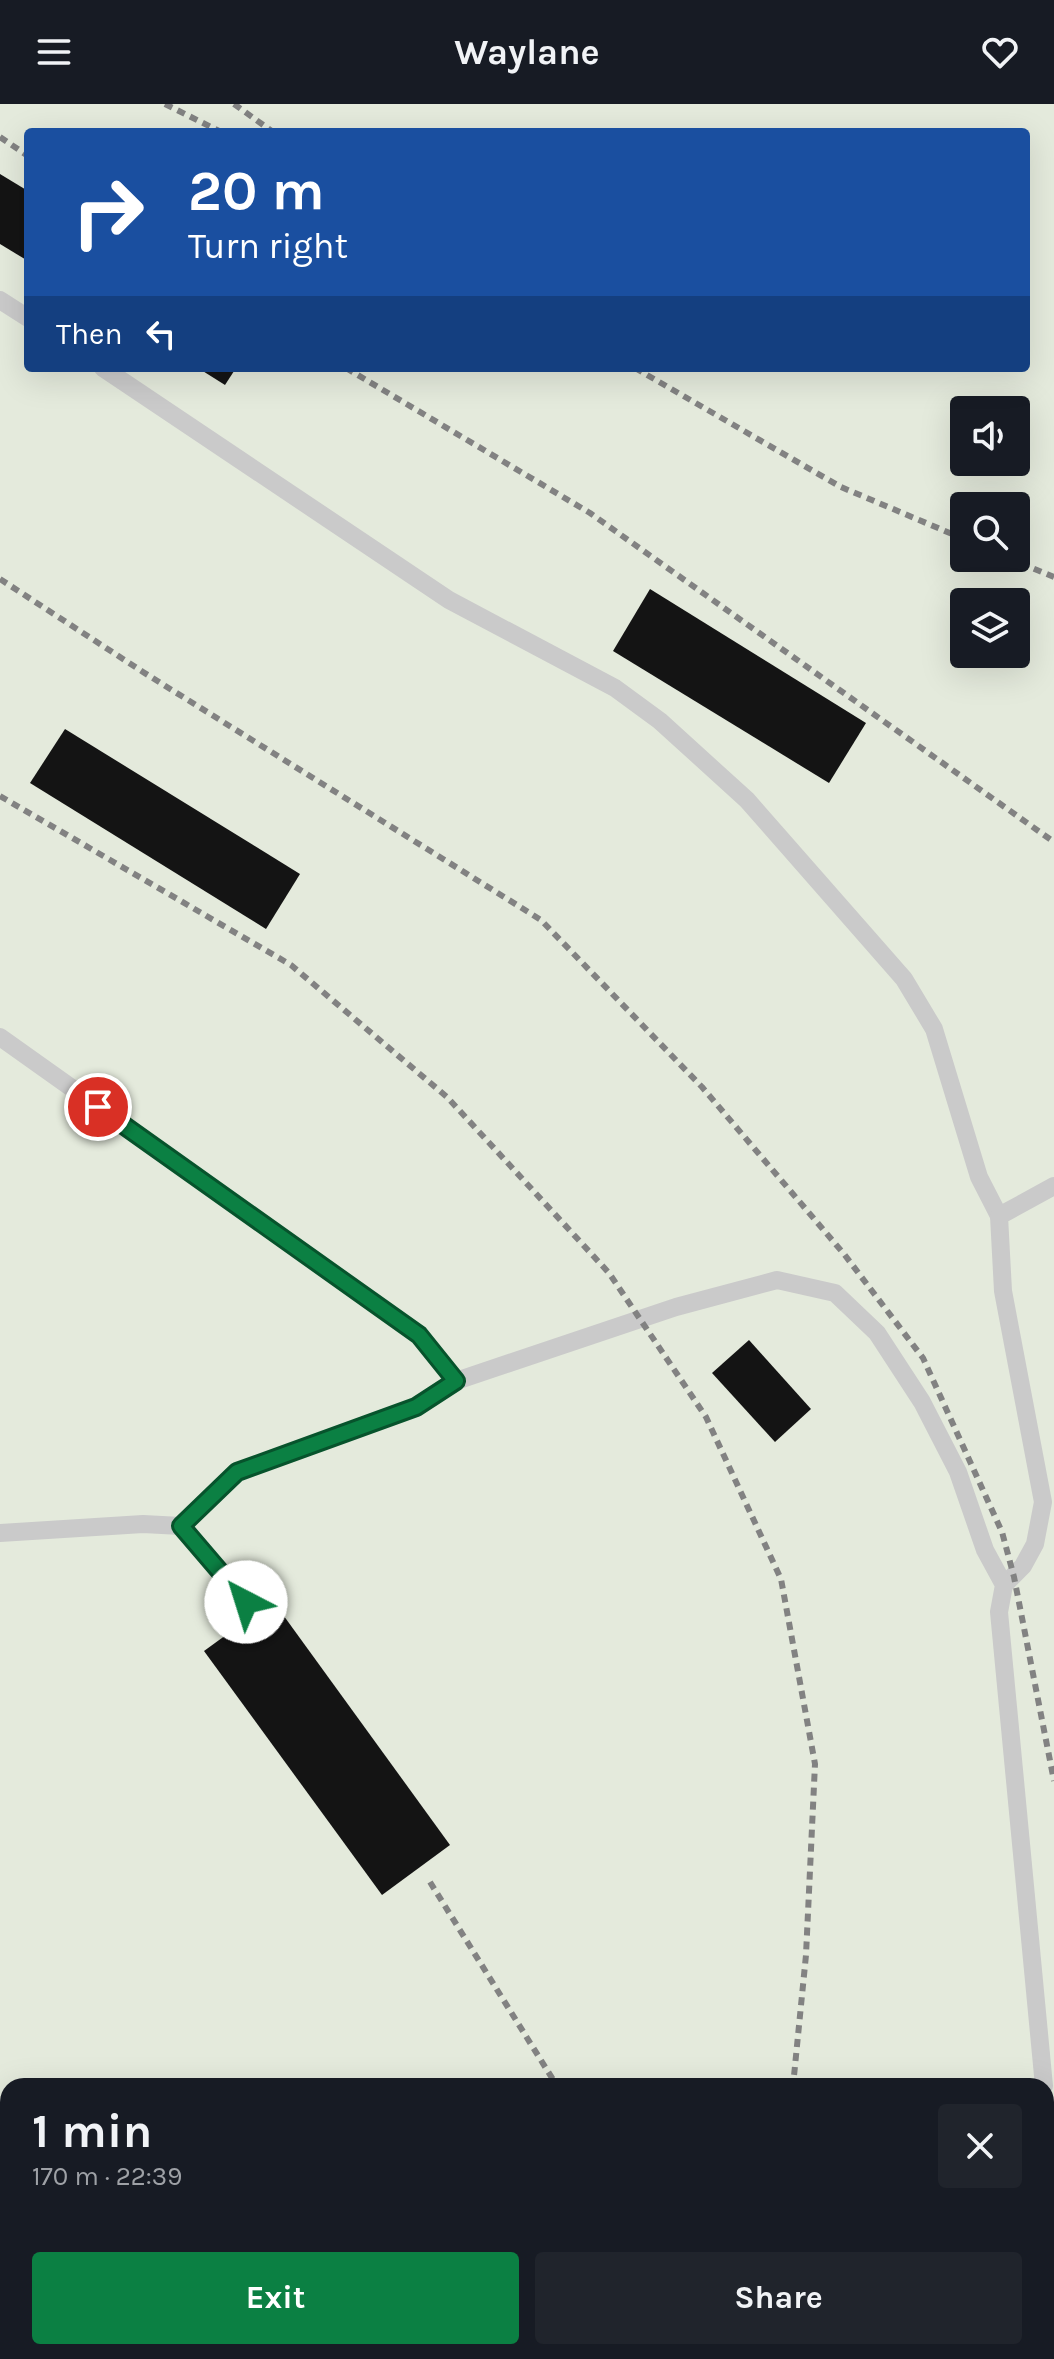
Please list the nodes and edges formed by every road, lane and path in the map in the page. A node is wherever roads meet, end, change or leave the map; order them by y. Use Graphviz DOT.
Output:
graph roads {
  1 [pos="0,300"];
  2 [pos="24,315"];
  3 [pos="109,372"];
  4 [pos="0,1037"];
  5 [pos="1054,1186"];
  6 [pos="999,1216"];
  7 [pos="456,1381"];
  8 [pos="181,1526"];
  9 [pos="0,1533"];
  10 [pos="1004,1585"];
  11 [pos="246,1602"];
  12 [pos="1043,2078"];
  1 -- 2 [label="lane"];
  3 -- 6 [label="lane"];
  4 -- 7 [label="lane"];
  5 -- 6 [label="lane"];
  6 -- 10 [label="lane"];
  7 -- 8 [label="lane"];
  7 -- 10 [label="lane"];
  8 -- 9 [label="lane"];
  8 -- 11 [label="lane"];
  10 -- 12 [label="lane"];
}
